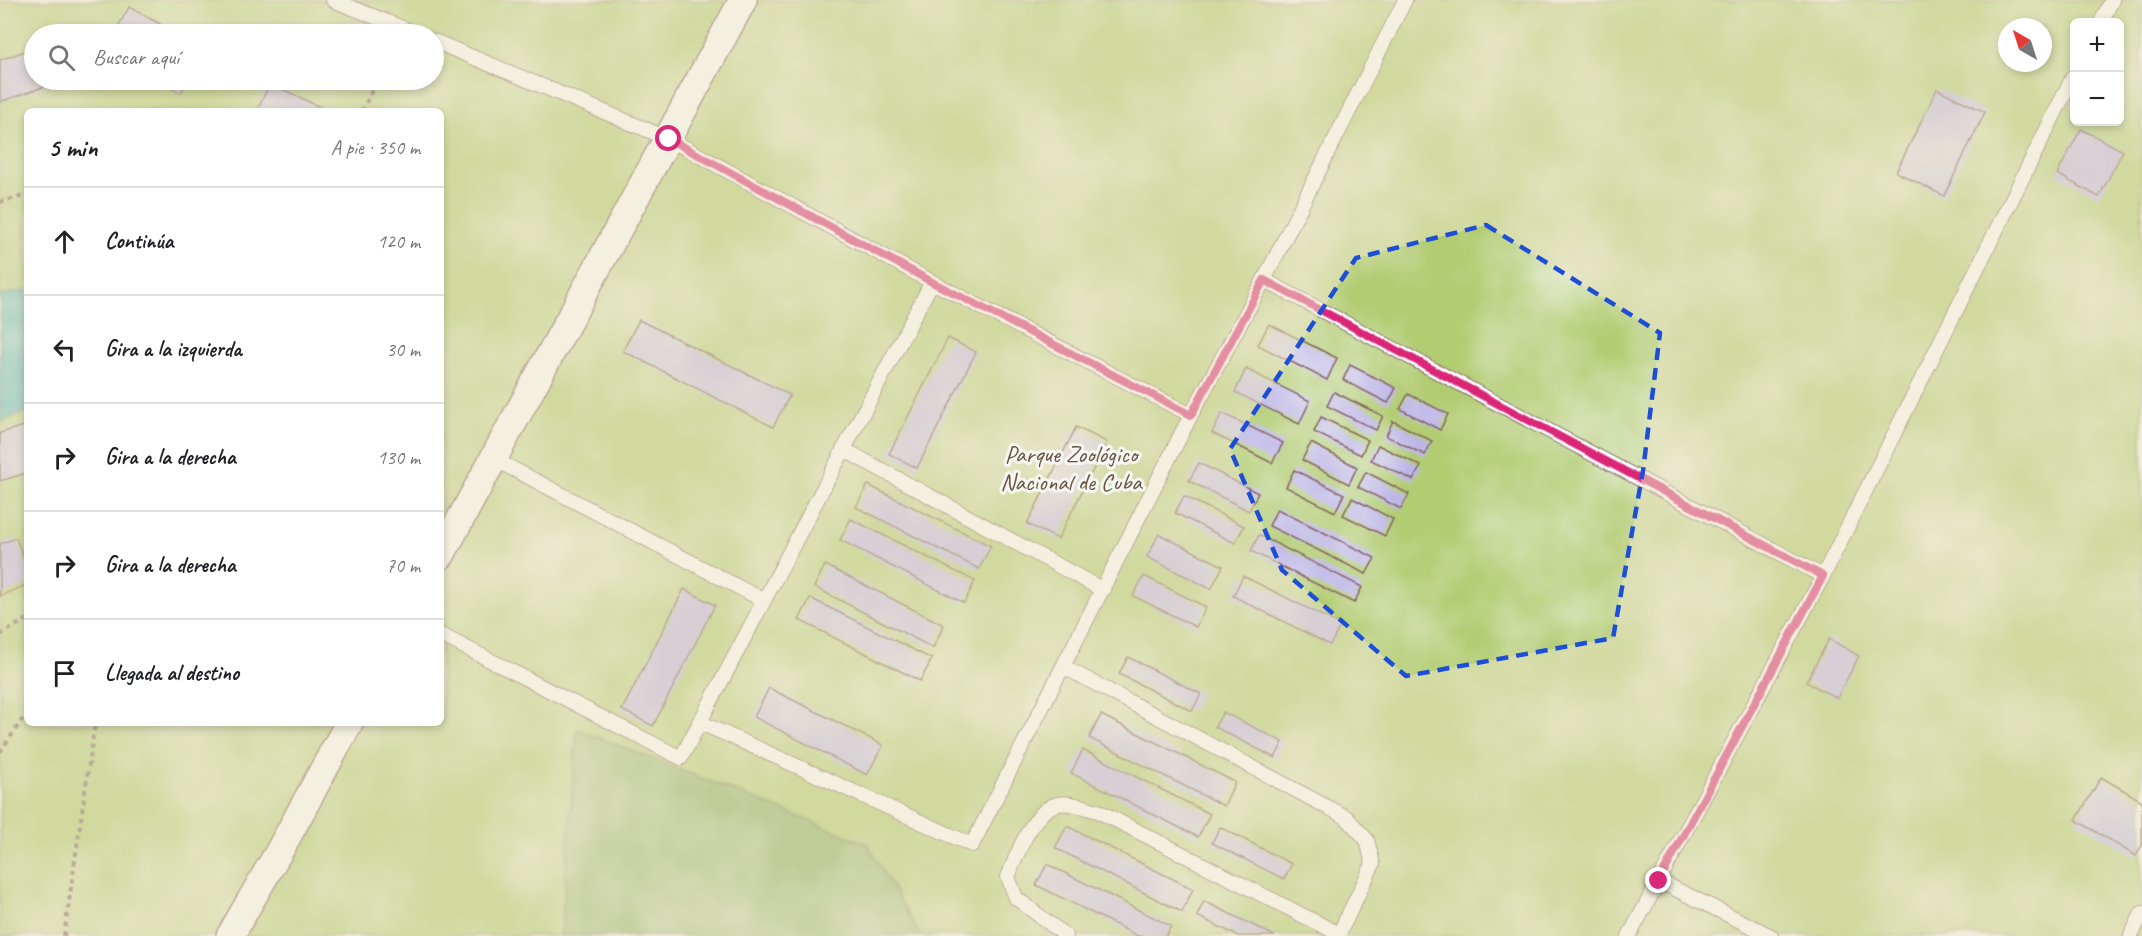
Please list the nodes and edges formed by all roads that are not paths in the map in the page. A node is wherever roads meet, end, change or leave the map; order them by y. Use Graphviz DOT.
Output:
graph roads {
  1 [pos="333,0"];
  2 [pos="743,0"];
  3 [pos="1405,0"];
  4 [pos="2112,0"];
  5 [pos="2103,18"];
  6 [pos="392,24"];
  7 [pos="444,45"];
  8 [pos="2070,83"];
  9 [pos="669,139"];
  10 [pos="1264,280"];
  11 [pos="932,282"];
  12 [pos="1191,415"];
  13 [pos="843,449"];
  14 [pos="494,459"];
  15 [pos="444,550"];
  16 [pos="1823,576"];
  17 [pos="1102,590"];
  18 [pos="763,600"];
  19 [pos="444,637"];
  20 [pos="1064,666"];
  21 [pos="699,722"];
  22 [pos="347,726"];
  23 [pos="1659,881"];
  24 [pos="2142,913"];
  25 [pos="1338,935"];
  26 [pos="230,936"];
  27 [pos="1066,936"];
  28 [pos="1629,936"];
  29 [pos="1771,936"];
  30 [pos="2131,936"];
  1 -- 6 [label="lane"];
  2 -- 9 [label="street"];
  3 -- 10 [label="lane"];
  4 -- 5 [label="lane"];
  7 -- 9 [label="lane"];
  8 -- 16 [label="lane"];
  9 -- 11 [label="lane"];
  9 -- 14 [label="street"];
  10 -- 12 [label="lane"];
  10 -- 16 [label="lane"];
  11 -- 12 [label="lane"];
  11 -- 13 [label="lane"];
  12 -- 17 [label="lane"];
  13 -- 17 [label="lane"];
  13 -- 18 [label="lane"];
  14 -- 15 [label="street"];
  14 -- 18 [label="lane"];
  16 -- 23 [label="lane"];
  17 -- 20 [label="lane"];
  18 -- 21 [label="lane"];
  19 -- 21 [label="lane"];
  20 -- 21 [label="lane"];
  20 -- 25 [label="lane"];
  22 -- 26 [label="street"];
  23 -- 28 [label="lane"];
  23 -- 29 [label="lane"];
  24 -- 30 [label="lane"];
  25 -- 27 [label="lane"];
}
